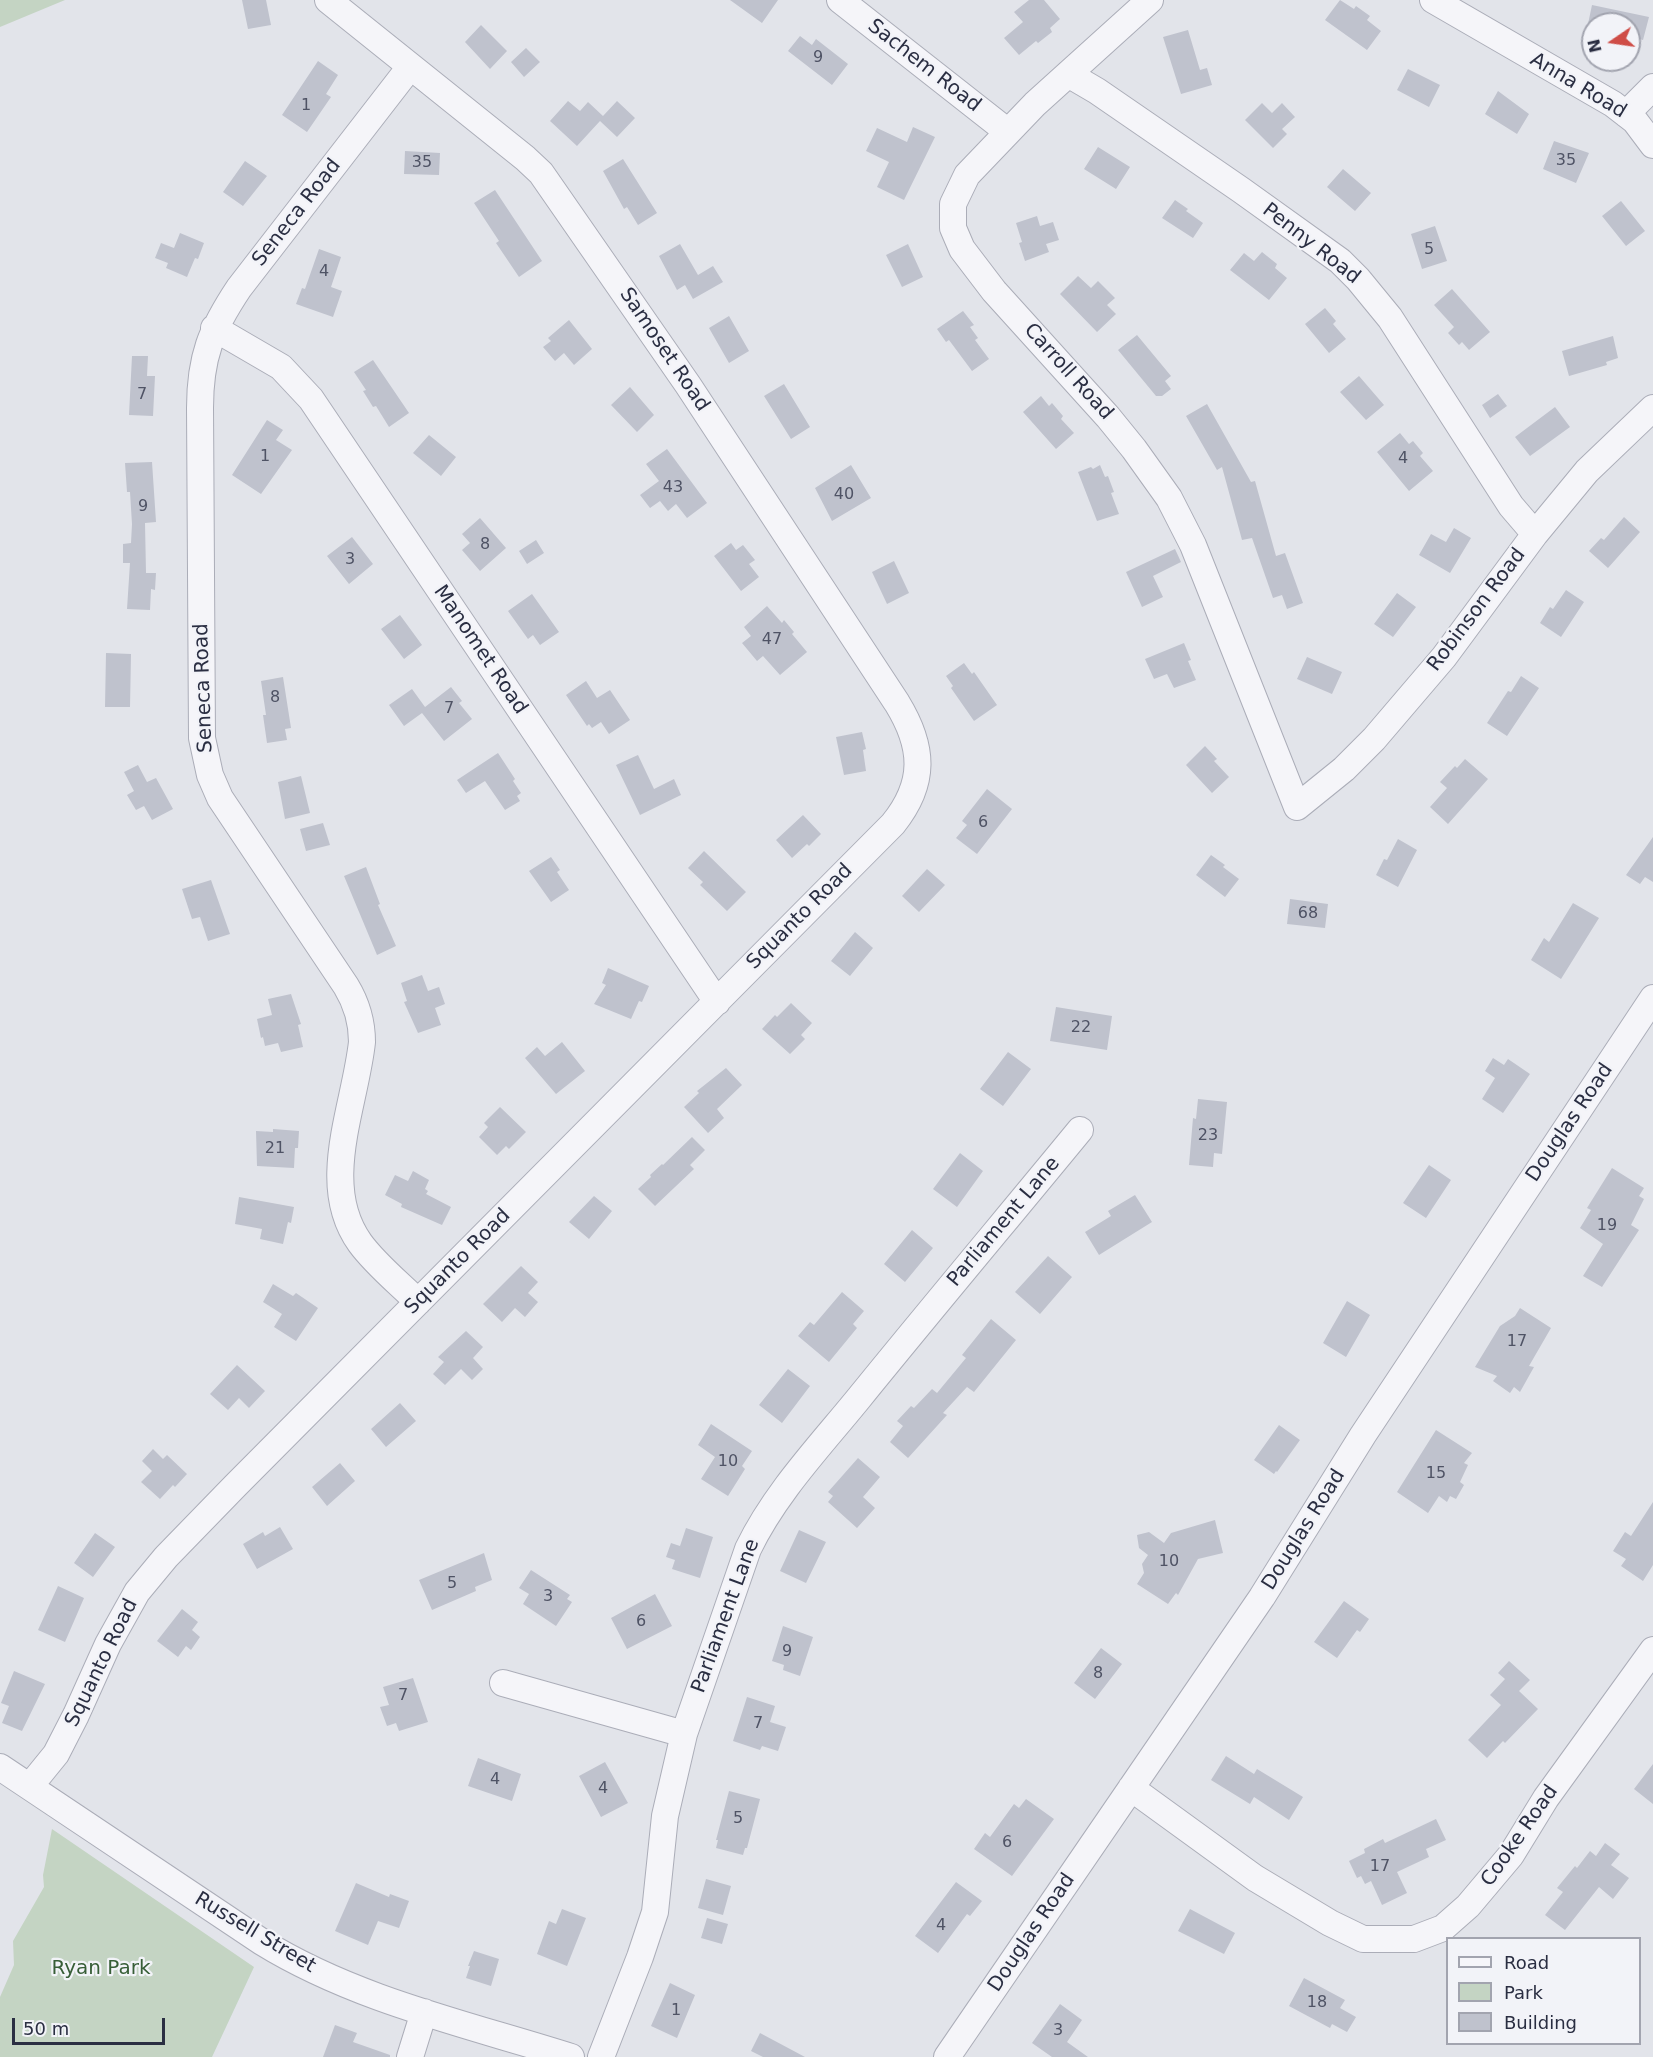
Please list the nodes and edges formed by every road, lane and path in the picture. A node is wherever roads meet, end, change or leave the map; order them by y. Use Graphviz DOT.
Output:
graph roads {
  1 [pos="328,0"];
  2 [pos="840,0"];
  3 [pos="1150,0"];
  4 [pos="1433,0"];
  5 [pos="410,68"];
  6 [pos="1068,74"];
  7 [pos="1653,87"];
  8 [pos="1626,114"];
  9 [pos="1008,132"];
  10 [pos="1653,145"];
  11 [pos="214,328"];
  12 [pos="1653,408"];
  13 [pos="1535,534"];
  14 [pos="918,765"];
  15 [pos="1297,807"];
  16 [pos="1653,998"];
  17 [pos="717,1002"];
  18 [pos="1080,1131"];
  19 [pos="418,1302"];
  20 [pos="1653,1650"];
  21 [pos="503,1683"];
  22 [pos="684,1734"];
  23 [pos="0,1767"];
  24 [pos="30,1786"];
  25 [pos="1131,1788"];
  26 [pos="424,2012"];
  27 [pos="410,2057"];
  28 [pos="571,2057"];
  29 [pos="601,2057"];
  30 [pos="947,2057"];
  1 -- 5 [label="street, Samoset Road"];
  2 -- 9 [label="street, Sachem Road"];
  3 -- 6 [label="street, Carroll Road"];
  4 -- 8 [label="street, Anna Road"];
  5 -- 11 [label="street, Seneca Road"];
  5 -- 14 [label="street, Samoset Road"];
  6 -- 9 [label="street, Carroll Road"];
  6 -- 13 [label="street, Penny Road"];
  7 -- 8 [label="street"];
  8 -- 10 [label="street, Anna Road"];
  9 -- 15 [label="street, Carroll Road"];
  11 -- 17 [label="street, Manomet Road"];
  11 -- 19 [label="street, Seneca Road"];
  12 -- 13 [label="street, Robinson Road"];
  13 -- 15 [label="street, Robinson Road"];
  14 -- 17 [label="street, Squanto Road"];
  16 -- 25 [label="street, Douglas Road"];
  17 -- 19 [label="street, Squanto Road"];
  18 -- 22 [label="street, Parliament Lane"];
  19 -- 24 [label="street, Squanto Road"];
  20 -- 25 [label="street, Cooke Road"];
  21 -- 22 [label="street"];
  22 -- 29 [label="street, Parliament Lane"];
  23 -- 24 [label="street, Russell Street"];
  24 -- 26 [label="street, Russell Street"];
  25 -- 30 [label="street, Douglas Road"];
  26 -- 27 [label="street"];
  26 -- 28 [label="street, Russell Street"];
}
